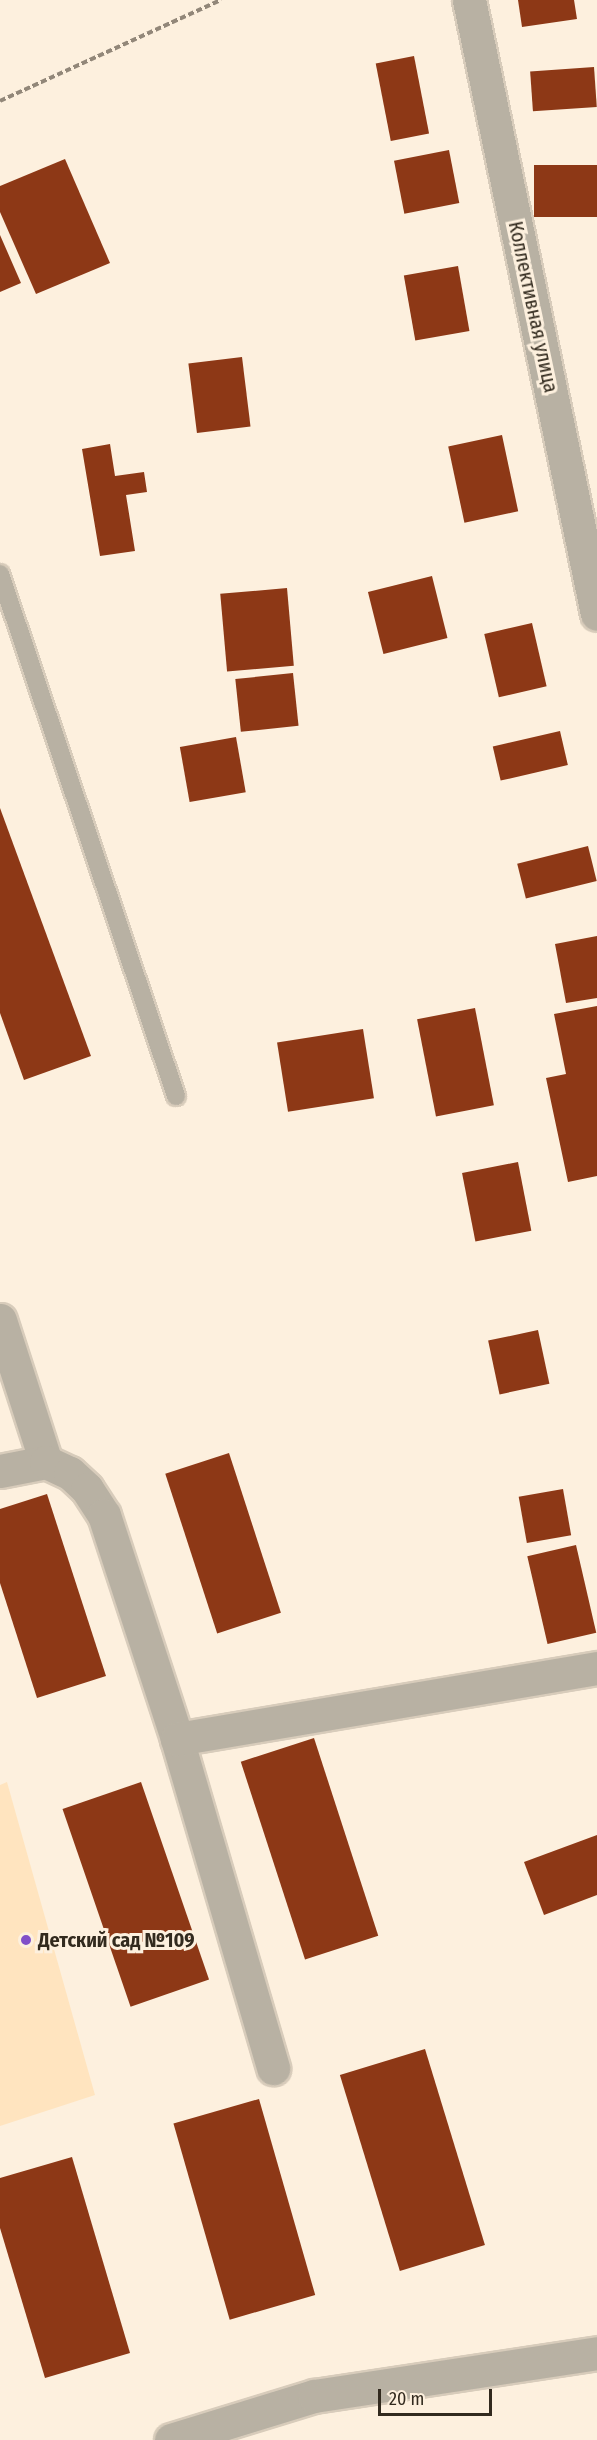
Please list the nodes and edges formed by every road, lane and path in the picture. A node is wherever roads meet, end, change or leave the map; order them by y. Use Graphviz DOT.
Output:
graph roads {
  1 [pos="221,0"];
  2 [pos="469,0"];
  3 [pos="0,101"];
  4 [pos="1,578"];
  5 [pos="597,614"];
  6 [pos="176,1096"];
  7 [pos="0,1320"];
  8 [pos="46,1462"];
  9 [pos="0,1471"];
  10 [pos="597,1668"];
  11 [pos="177,1738"];
  12 [pos="273,2068"];
  13 [pos="597,2354"];
  14 [pos="171,2440"];
  1 -- 3 [label="path"];
  2 -- 5 [label="street, Коллективная улица"];
  4 -- 6 [label="lane"];
  7 -- 8 [label="street"];
  8 -- 9 [label="street"];
  8 -- 11 [label="street"];
  10 -- 11 [label="street"];
  11 -- 12 [label="street"];
  13 -- 14 [label="street"];
}
